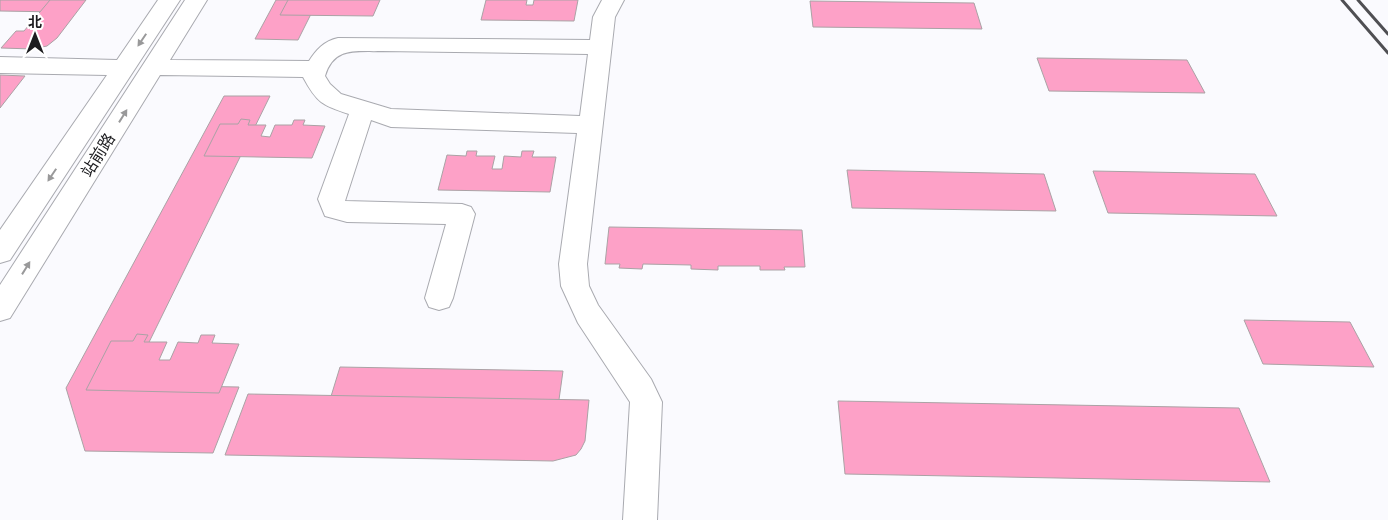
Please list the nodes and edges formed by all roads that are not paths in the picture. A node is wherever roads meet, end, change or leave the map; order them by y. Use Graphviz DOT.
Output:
graph roads {
  1 [pos="170,0"];
  2 [pos="196,0"];
  3 [pos="613,0"];
  4 [pos="600,47"];
  5 [pos="0,65"];
  6 [pos="154,67"];
  7 [pos="124,68"];
  8 [pos="316,69"];
  9 [pos="363,109"];
  10 [pos="590,124"];
  11 [pos="0,252"];
  12 [pos="439,298"];
  13 [pos="0,309"];
  14 [pos="640,520"];
  1 -- 7 [label="street, 站前路, one-way"];
  2 -- 6 [label="street, 站前路"];
  3 -- 4 [label="street"];
  4 -- 8 [label="street"];
  4 -- 10 [label="street"];
  5 -- 7 [label="street"];
  6 -- 8 [label="street"];
  13 -- 6 [label="street, 站前路, one-way"];
  7 -- 11 [label="street, 站前路, one-way"];
  8 -- 9 [label="street"];
  9 -- 10 [label="street"];
  9 -- 12 [label="street"];
  10 -- 14 [label="street"];
}
